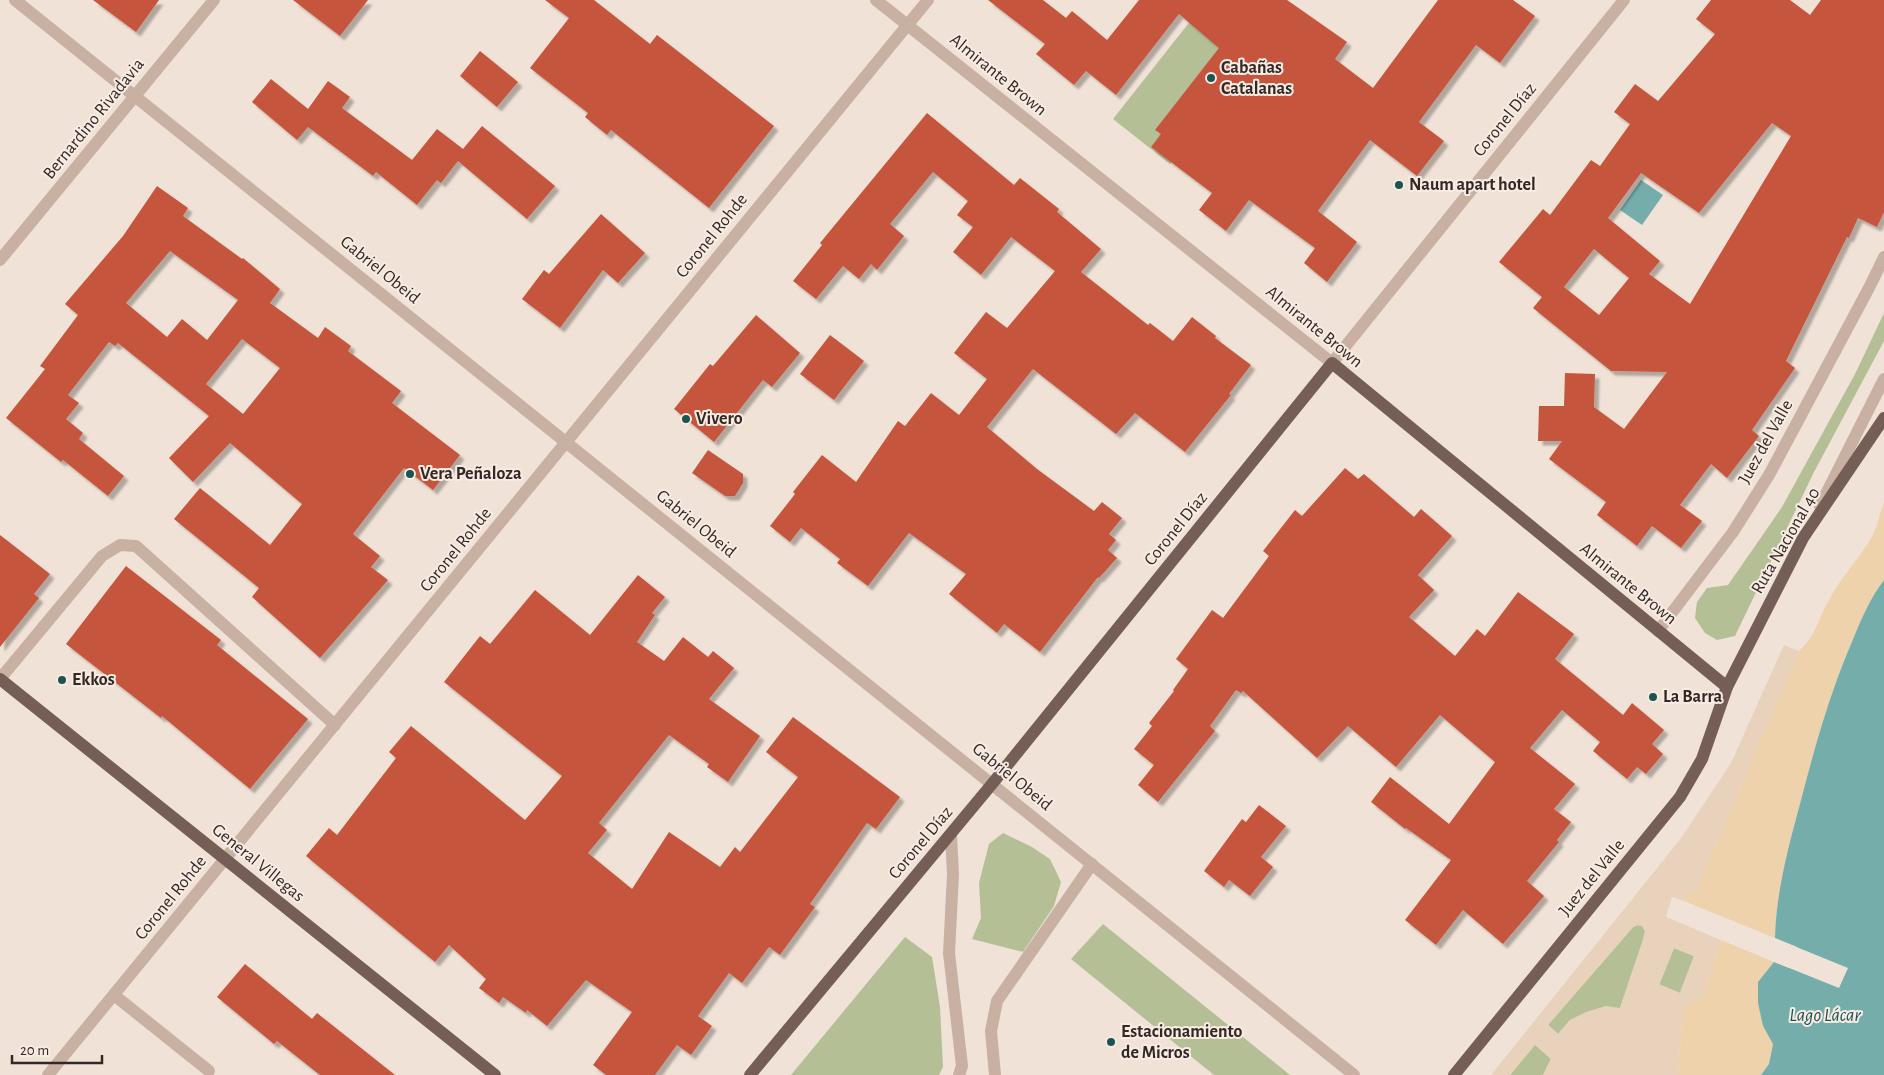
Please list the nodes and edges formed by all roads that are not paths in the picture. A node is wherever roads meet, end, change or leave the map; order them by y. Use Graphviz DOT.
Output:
graph roads {
  1 [pos="15,0"];
  2 [pos="214,0"];
  3 [pos="876,0"];
  4 [pos="928,0"];
  5 [pos="1624,0"];
  6 [pos="907,25"];
  7 [pos="135,96"];
  8 [pos="1884,257"];
  9 [pos="0,260"];
  10 [pos="1332,364"];
  11 [pos="1884,379"];
  12 [pos="1884,418"];
  13 [pos="566,442"];
  14 [pos="1803,538"];
  15 [pos="1658,631"];
  16 [pos="0,679"];
  17 [pos="1727,687"];
  18 [pos="335,725"];
  19 [pos="992,784"];
  20 [pos="951,835"];
  21 [pos="225,859"];
  22 [pos="1092,864"];
  23 [pos="114,995"];
  24 [pos="209,1071"];
  25 [pos="48,1075"];
  26 [pos="495,1075"];
  27 [pos="750,1075"];
  28 [pos="960,1075"];
  29 [pos="995,1075"];
  30 [pos="1354,1075"];
  31 [pos="1454,1075"];
  1 -- 7 [label="street, Gabriel Obeid"];
  2 -- 7 [label="street, Bernardino Rivadavia"];
  3 -- 6 [label="street, Almirante Brown"];
  4 -- 6 [label="street, Coronel Rohde"];
  5 -- 10 [label="street, Coronel Díaz"];
  6 -- 10 [label="street, Almirante Brown"];
  6 -- 13 [label="street, Coronel Rohde"];
  7 -- 9 [label="street, Bernardino Rivadavia"];
  7 -- 13 [label="street, Gabriel Obeid"];
  8 -- 15 [label="street, Juez del Valle"];
  10 -- 15 [label="main road, Almirante Brown"];
  10 -- 19 [label="main road, Coronel Díaz"];
  11 -- 14 [label="street"];
  12 -- 14 [label="main road, Ruta Nacional 40"];
  13 -- 18 [label="street, Coronel Rohde"];
  13 -- 19 [label="street, Gabriel Obeid"];
  14 -- 17 [label="main road, Ruta Nacional 40"];
  15 -- 17 [label="main road, Almirante Brown"];
  16 -- 18 [label="street"];
  16 -- 21 [label="main road, General Villegas"];
  17 -- 31 [label="main road, Juez del Valle"];
  18 -- 21 [label="street, Coronel Rohde"];
  19 -- 20 [label="main road, Coronel Díaz"];
  19 -- 22 [label="street, Gabriel Obeid"];
  20 -- 27 [label="main road, Coronel Díaz"];
  20 -- 28 [label="street"];
  21 -- 23 [label="street, Coronel Rohde"];
  21 -- 26 [label="main road, General Villegas"];
  22 -- 29 [label="street"];
  22 -- 30 [label="street, Gabriel Obeid"];
  23 -- 24 [label="street"];
  23 -- 25 [label="street, Coronel Rohde"];
}
